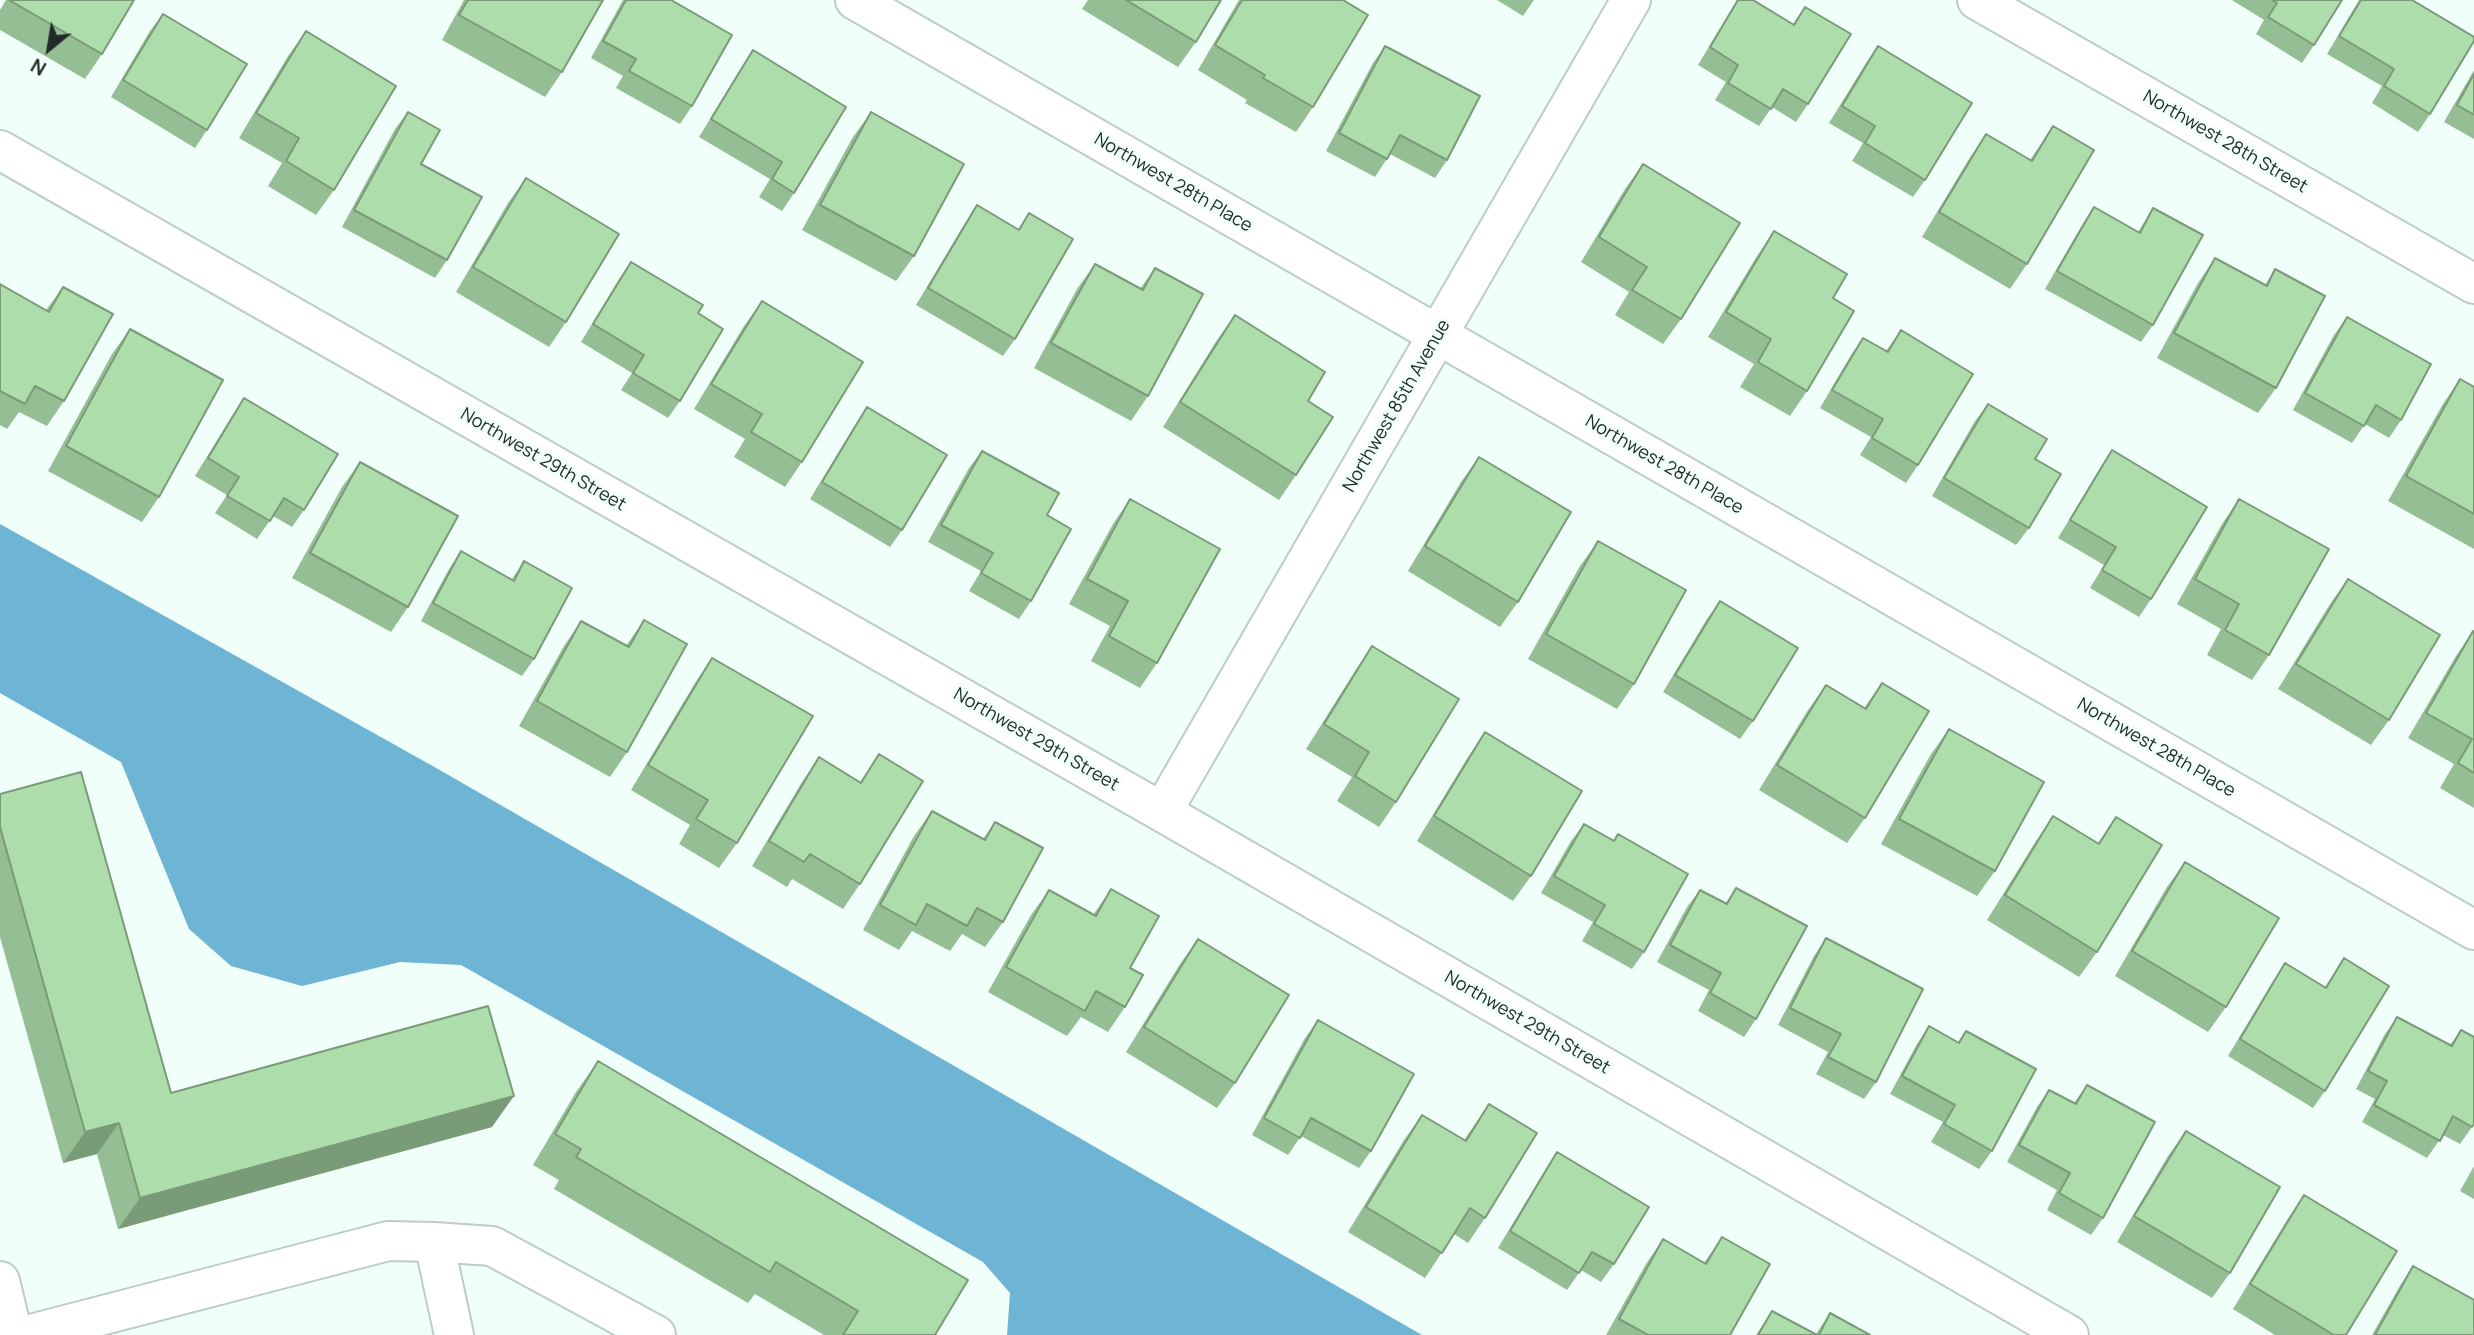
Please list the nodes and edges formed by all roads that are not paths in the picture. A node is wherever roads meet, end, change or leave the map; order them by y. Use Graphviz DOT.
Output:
graph roads {
  1 [pos="855,0"];
  2 [pos="1631,0"];
  3 [pos="1977,0"];
  4 [pos="0,150"];
  5 [pos="2474,284"];
  6 [pos="1438,335"];
  7 [pos="1162,812"];
  8 [pos="2474,930"];
  9 [pos="434,1242"];
  10 [pos="0,1281"];
  11 [pos="13,1335"];
  12 [pos="27,1335"];
  13 [pos="454,1335"];
  14 [pos="656,1335"];
  15 [pos="2069,1335"];
  1 -- 6 [label="street, Northwest 28th Place"];
  2 -- 6 [label="street, Northwest 85th Avenue"];
  3 -- 5 [label="street, Northwest 28th Street"];
  4 -- 7 [label="street, Northwest 29th Street"];
  6 -- 7 [label="street, Northwest 85th Avenue"];
  6 -- 8 [label="street, Northwest 28th Place"];
  7 -- 15 [label="street, Northwest 29th Street"];
  9 -- 12 [label="street"];
  9 -- 13 [label="street"];
  9 -- 14 [label="street"];
  10 -- 11 [label="street"];
}
